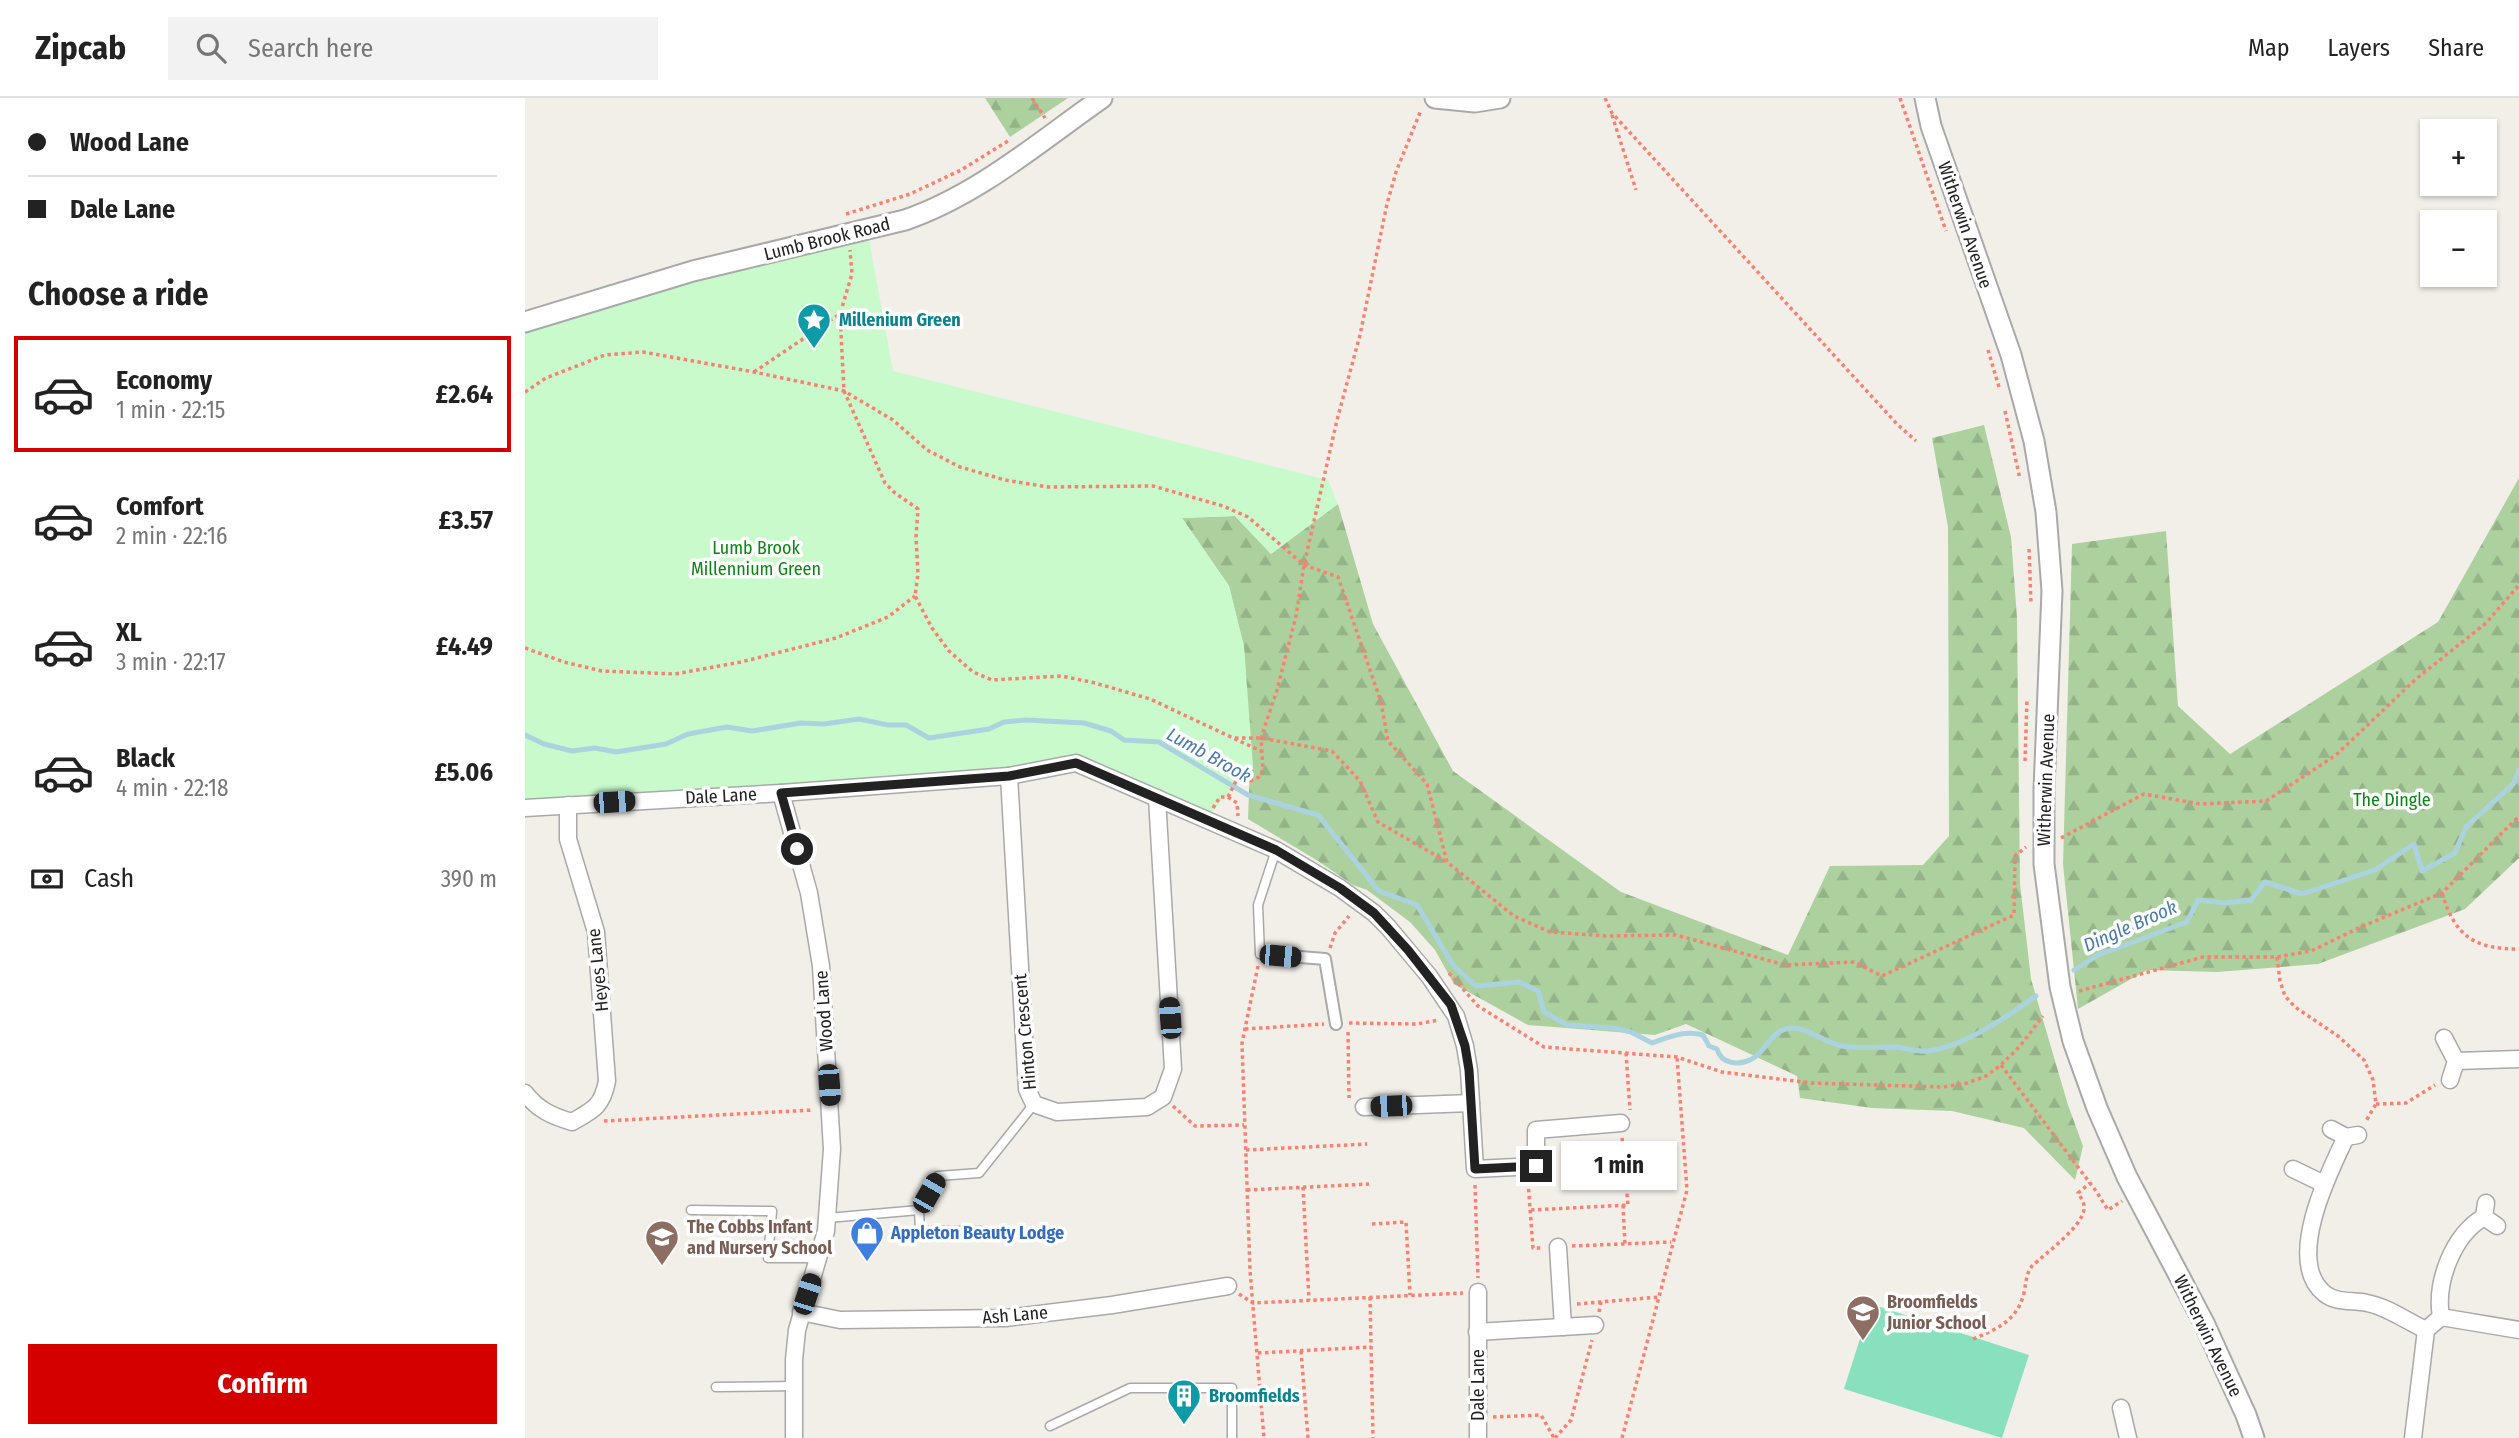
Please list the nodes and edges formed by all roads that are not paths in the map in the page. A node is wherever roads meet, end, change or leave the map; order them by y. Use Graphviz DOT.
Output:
graph roads {
  1 [pos="1102,98"];
  2 [pos="1500,98"];
  3 [pos="1925,98"];
  4 [pos="1429,102"];
  5 [pos="525,322"];
  6 [pos="1009,776"];
  7 [pos="781,793"];
  8 [pos="1157,798"];
  9 [pos="568,805"];
  10 [pos="525,808"];
  11 [pos="1276,850"];
  12 [pos="1300,957"];
  13 [pos="1342,1023"];
  14 [pos="2444,1038"];
  15 [pos="2519,1059"];
  16 [pos="2456,1061"];
  17 [pos="2450,1080"];
  18 [pos="525,1093"];
  19 [pos="1034,1104"];
  20 [pos="1471,1104"];
  21 [pos="1357,1107"];
  22 [pos="1626,1119"];
  23 [pos="2345,1133"];
  24 [pos="2293,1170"];
  25 [pos="2324,1184"];
  26 [pos="691,1210"];
  27 [pos="919,1210"];
  28 [pos="2489,1215"];
  29 [pos="828,1218"];
  30 [pos="981,1231"];
  31 [pos="1558,1247"];
  32 [pos="819,1258"];
  33 [pos="1228,1286"];
  34 [pos="1478,1292"];
  35 [pos="801,1312"];
  36 [pos="2441,1317"];
  37 [pos="1595,1325"];
  38 [pos="1563,1327"];
  39 [pos="2426,1330"];
  40 [pos="2519,1330"];
  41 [pos="1477,1332"];
  42 [pos="794,1386"];
  43 [pos="716,1387"];
  44 [pos="2121,1408"];
  45 [pos="1050,1426"];
  46 [pos="794,1438"];
  47 [pos="1232,1438"];
  48 [pos="1478,1438"];
  49 [pos="2127,1438"];
  50 [pos="2254,1438"];
  51 [pos="2413,1438"];
  1 -- 5 [label="street, Lumb Brook Road"];
  2 -- 4 [label="street"];
  3 -- 50 [label="street, Witherwin Avenue"];
  6 -- 7 [label="street, Dale Lane"];
  6 -- 8 [label="street, Dale Lane"];
  6 -- 19 [label="street, Hinton Crescent"];
  7 -- 9 [label="street, Dale Lane"];
  7 -- 29 [label="street, Wood Lane"];
  8 -- 11 [label="street, Dale Lane"];
  8 -- 19 [label="street, Hinton Crescent"];
  9 -- 10 [label="street, Dale Lane"];
  9 -- 18 [label="street, Heyes Lane"];
  11 -- 12 [label="lane"];
  11 -- 20 [label="street, Dale Lane"];
  12 -- 13 [label="street"];
  14 -- 16 [label="street"];
  15 -- 16 [label="street"];
  16 -- 17 [label="street"];
  19 -- 27 [label="lane"];
  20 -- 21 [label="street"];
  20 -- 22 [label="street, Dale Lane"];
  23 -- 25 [label="street"];
  24 -- 25 [label="street"];
  25 -- 39 [label="street"];
  26 -- 32 [label="lane"];
  27 -- 29 [label="lane"];
  27 -- 30 [label="lane"];
  28 -- 36 [label="street"];
  29 -- 32 [label="street, Wood Lane"];
  31 -- 38 [label="street"];
  32 -- 35 [label="street, Wood Lane"];
  33 -- 35 [label="street, Ash Lane"];
  34 -- 41 [label="street, Dale Lane"];
  35 -- 42 [label="street, Wood Lane"];
  36 -- 39 [label="street"];
  36 -- 40 [label="street"];
  37 -- 38 [label="street, Dale Lane"];
  38 -- 41 [label="street, Dale Lane"];
  39 -- 51 [label="street"];
  41 -- 48 [label="street, Dale Lane"];
  42 -- 43 [label="lane"];
  42 -- 46 [label="street, Wood Lane"];
  44 -- 49 [label="street"];
  45 -- 47 [label="lane"];
}
